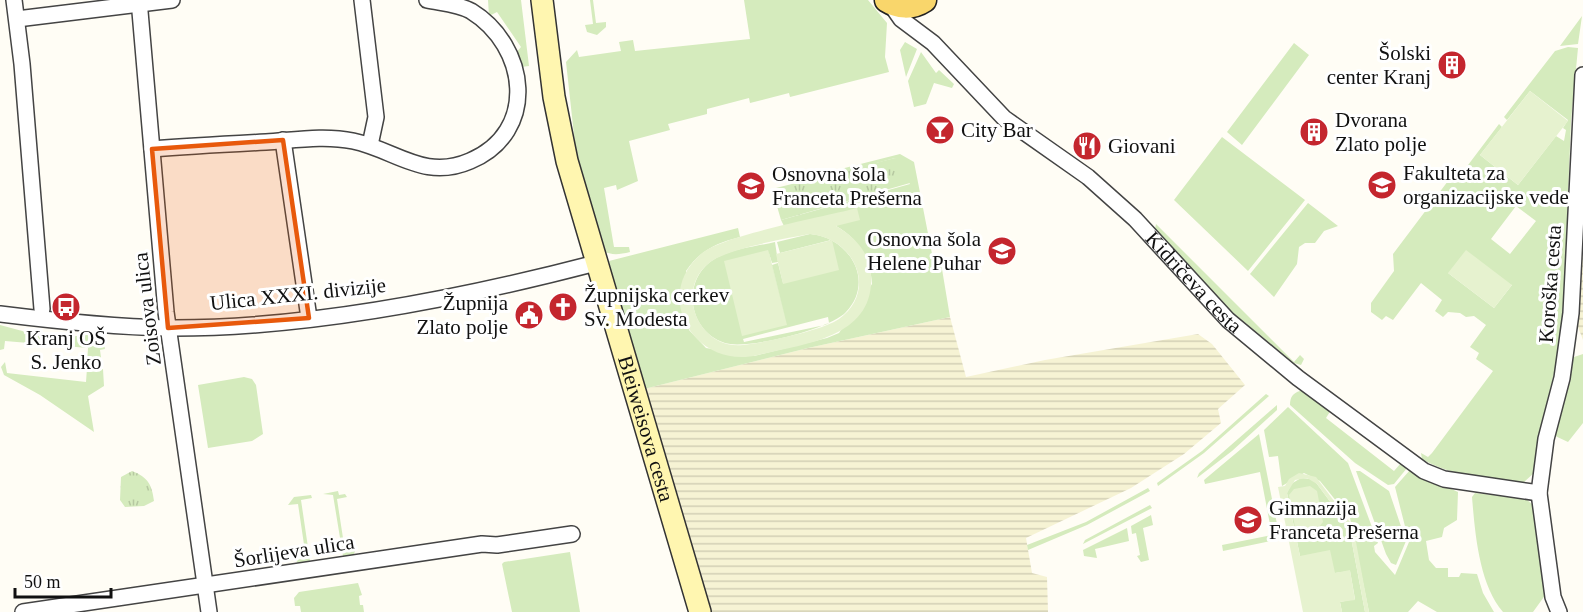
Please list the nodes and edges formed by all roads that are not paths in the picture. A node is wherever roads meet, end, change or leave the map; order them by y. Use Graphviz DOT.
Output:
graph roads {
  1 [pos="14,0"];
  2 [pos="172,0"];
  3 [pos="362,0"];
  4 [pos="427,0"];
  5 [pos="542,0"];
  6 [pos="924,0"];
  7 [pos="888,1"];
  8 [pos="139,2"];
  9 [pos="17,19"];
  10 [pos="1583,75"];
  11 [pos="284,141"];
  12 [pos="369,145"];
  13 [pos="152,149"];
  14 [pos="596,263"];
  15 [pos="42,309"];
  16 [pos="0,314"];
  17 [pos="309,318"];
  18 [pos="168,327"];
  19 [pos="1539,493"];
  20 [pos="572,534"];
  21 [pos="206,586"];
  22 [pos="23,612"];
  23 [pos="209,612"];
  24 [pos="700,612"];
  25 [pos="1559,612"];
  1 -- 9 [label="street"];
  2 -- 8 [label="street"];
  3 -- 12 [label="street"];
  4 -- 12 [label="street"];
  5 -- 14 [label="main road, Bleiweisova cesta"];
  6 -- 7 [label="main road, Kidričeva cesta"];
  7 -- 19 [label="street, Kidričeva cesta"];
  8 -- 9 [label="street"];
  8 -- 13 [label="street, Zoisova ulica"];
  9 -- 15 [label="street"];
  10 -- 19 [label="street, Koroška cesta"];
  11 -- 12 [label="street"];
  11 -- 13 [label="street"];
  11 -- 17 [label="street"];
  13 -- 18 [label="street, Zoisova ulica"];
  14 -- 17 [label="street, Ulica XXXI. divizije"];
  14 -- 24 [label="main road, Bleiweisova cesta"];
  16 -- 18 [label="street, Ulica XXXI. divizije"];
  17 -- 18 [label="street, Ulica XXXI. divizije"];
  18 -- 21 [label="street, Zoisova ulica"];
  19 -- 25 [label="street"];
  20 -- 21 [label="street, Šorlijeva ulica"];
  21 -- 22 [label="street, Šorlijeva ulica"];
  21 -- 23 [label="street, Zoisova ulica"];
}
